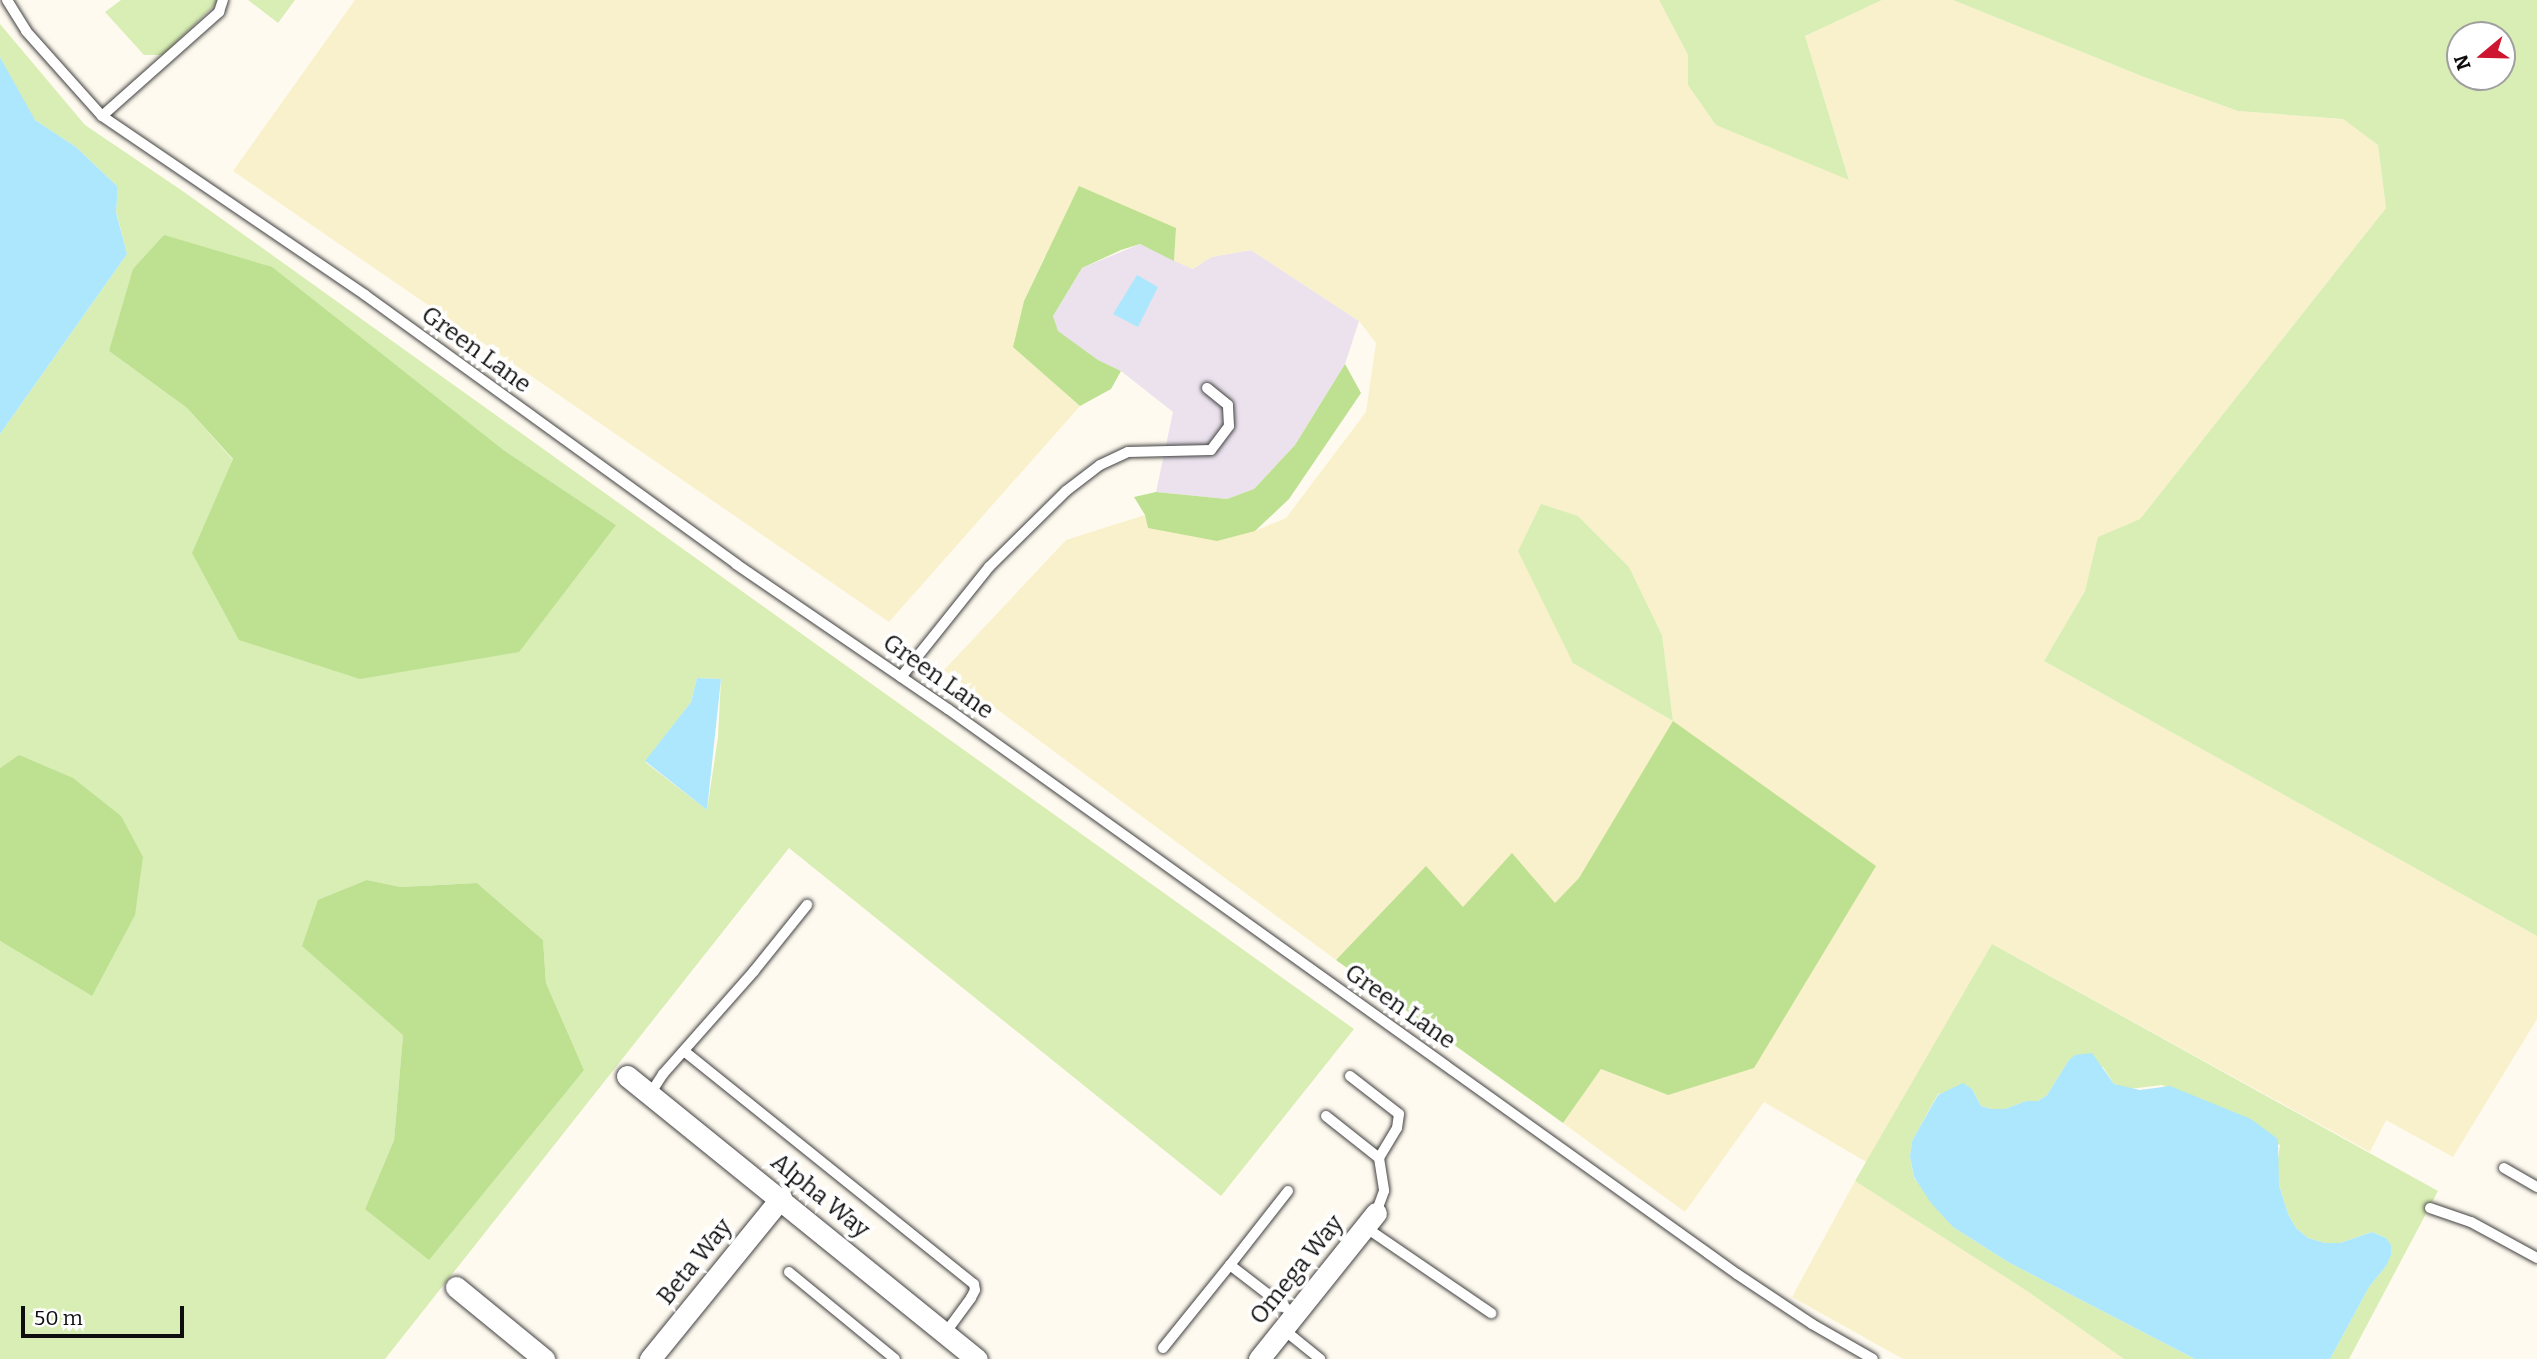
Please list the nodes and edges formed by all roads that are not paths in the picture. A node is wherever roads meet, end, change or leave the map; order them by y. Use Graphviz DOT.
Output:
graph roads {
  1 [pos="7,0"];
  2 [pos="223,0"];
  3 [pos="102,116"];
  4 [pos="1207,387"];
  5 [pos="901,677"];
  6 [pos="807,905"];
  7 [pos="684,1051"];
  8 [pos="627,1076"];
  9 [pos="1350,1076"];
  10 [pos="650,1094"];
  11 [pos="1326,1116"];
  12 [pos="1379,1158"];
  13 [pos="2504,1168"];
  14 [pos="2537,1186"];
  15 [pos="1288,1191"];
  16 [pos="781,1199"];
  17 [pos="2430,1208"];
  18 [pos="1371,1220"];
  19 [pos="2537,1258"];
  20 [pos="1230,1265"];
  21 [pos="789,1272"];
  22 [pos="456,1287"];
  23 [pos="1491,1313"];
  24 [pos="1289,1322"];
  25 [pos="946,1332"];
  26 [pos="1163,1348"];
  27 [pos="973,1358"];
  28 [pos="544,1359"];
  29 [pos="650,1359"];
  30 [pos="895,1359"];
  31 [pos="1259,1359"];
  32 [pos="1320,1359"];
  33 [pos="1873,1359"];
  1 -- 3 [label="lane, Green Lane"];
  2 -- 3 [label="lane"];
  3 -- 5 [label="lane, Green Lane"];
  4 -- 5 [label="lane"];
  5 -- 33 [label="lane, Green Lane"];
  6 -- 7 [label="lane"];
  7 -- 10 [label="lane"];
  7 -- 25 [label="lane"];
  8 -- 10 [label="street, Alpha Way"];
  9 -- 12 [label="lane"];
  10 -- 16 [label="street, Alpha Way"];
  11 -- 12 [label="lane"];
  12 -- 18 [label="lane"];
  13 -- 14 [label="lane"];
  15 -- 20 [label="lane"];
  16 -- 25 [label="street, Alpha Way"];
  16 -- 29 [label="street, Beta Way"];
  17 -- 19 [label="lane"];
  18 -- 23 [label="lane"];
  18 -- 24 [label="street, Omega Way"];
  20 -- 24 [label="lane"];
  20 -- 26 [label="lane"];
  21 -- 30 [label="lane"];
  22 -- 28 [label="street"];
  24 -- 31 [label="street, Omega Way"];
  24 -- 32 [label="lane"];
  25 -- 27 [label="street, Alpha Way"];
}
